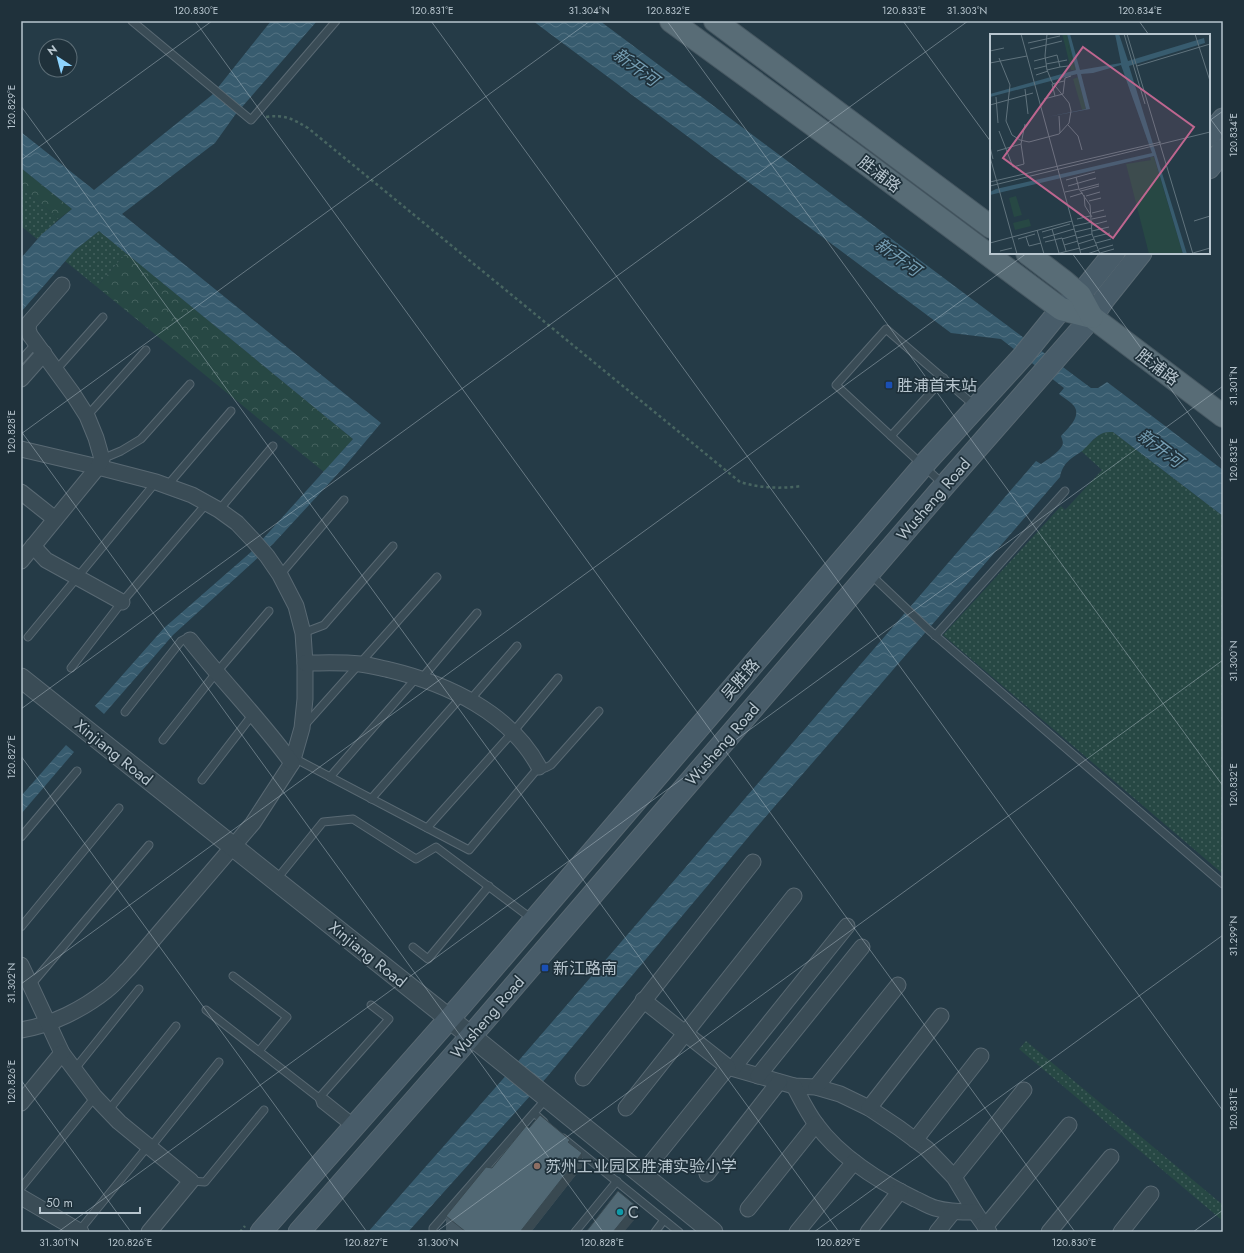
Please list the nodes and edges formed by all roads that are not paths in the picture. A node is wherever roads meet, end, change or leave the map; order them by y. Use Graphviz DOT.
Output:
graph roads {
  1 [pos="132,21"];
  2 [pos="336,21"];
  3 [pos="671,21"];
  4 [pos="715,21"];
  5 [pos="1223,119"];
  6 [pos="1210,135"];
  7 [pos="1223,150"];
  8 [pos="1210,167"];
  9 [pos="990,225"];
  10 [pos="1027,254"];
  11 [pos="1113,254"];
  12 [pos="1139,254"];
  13 [pos="62,285"];
  14 [pos="1080,295"];
  15 [pos="1061,309"];
  16 [pos="103,317"];
  17 [pos="1092,317"];
  18 [pos="40,348"];
  19 [pos="146,350"];
  20 [pos="21,360"];
  21 [pos="56,370"];
  22 [pos="944,378"];
  23 [pos="21,379"];
  24 [pos="190,384"];
  25 [pos="976,407"];
  26 [pos="231,411"];
  27 [pos="87,416"];
  28 [pos="1223,416"];
  29 [pos="891,436"];
  30 [pos="273,446"];
  31 [pos="21,449"];
  32 [pos="100,463"];
  33 [pos="923,466"];
  34 [pos="161,484"];
  35 [pos="944,486"];
  36 [pos="1066,491"];
  37 [pos="21,492"];
  38 [pos="344,500"];
  39 [pos="213,506"];
  40 [pos="55,519"];
  41 [pos="33,546"];
  42 [pos="393,546"];
  43 [pos="21,561"];
  44 [pos="870,573"];
  45 [pos="280,575"];
  46 [pos="437,576"];
  47 [pos="76,577"];
  48 [pos="122,602"];
  49 [pos="269,611"];
  50 [pos="477,613"];
  51 [pos="303,633"];
  52 [pos="932,633"];
  53 [pos="28,637"];
  54 [pos="190,640"];
  55 [pos="517,646"];
  56 [pos="305,663"];
  57 [pos="360,664"];
  58 [pos="71,668"];
  59 [pos="216,673"];
  60 [pos="21,678"];
  61 [pos="420,678"];
  62 [pos="558,678"];
  63 [pos="466,698"];
  64 [pos="599,711"];
  65 [pos="125,712"];
  66 [pos="253,714"];
  67 [pos="302,728"];
  68 [pos="512,732"];
  69 [pos="163,740"];
  70 [pos="293,761"];
  71 [pos="540,767"];
  72 [pos="77,771"];
  73 [pos="330,778"];
  74 [pos="202,780"];
  75 [pos="371,799"];
  76 [pos="119,808"];
  77 [pos="427,828"];
  78 [pos="21,837"];
  79 [pos="149,845"];
  80 [pos="233,847"];
  81 [pos="753,862"];
  82 [pos="275,881"];
  83 [pos="1223,884"];
  84 [pos="489,886"];
  85 [pos="794,896"];
  86 [pos="534,920"];
  87 [pos="847,926"];
  88 [pos="21,927"];
  89 [pos="413,947"];
  90 [pos="862,947"];
  91 [pos="21,965"];
  92 [pos="233,976"];
  93 [pos="898,985"];
  94 [pos="30,986"];
  95 [pos="477,986"];
  96 [pos="139,989"];
  97 [pos="643,1000"];
  98 [pos="499,1004"];
  99 [pos="371,1005"];
  100 [pos="206,1010"];
  101 [pos="942,1016"];
  102 [pos="449,1019"];
  103 [pos="47,1023"];
  104 [pos="176,1026"];
  105 [pos="21,1030"];
  106 [pos="686,1034"];
  107 [pos="471,1036"];
  108 [pos="259,1051"];
  109 [pos="62,1053"];
  110 [pos="418,1055"];
  111 [pos="981,1056"];
  112 [pos="219,1062"];
  113 [pos="731,1068"];
  114 [pos="74,1070"];
  115 [pos="439,1072"];
  116 [pos="758,1076"];
  117 [pos="582,1078"];
  118 [pos="779,1082"];
  119 [pos="794,1086"];
  120 [pos="816,1087"];
  121 [pos="1024,1090"];
  122 [pos="543,1095"];
  123 [pos="95,1097"];
  124 [pos="318,1098"];
  125 [pos="21,1103"];
  126 [pos="626,1108"];
  127 [pos="869,1108"];
  128 [pos="264,1110"];
  129 [pos="108,1111"];
  130 [pos="534,1114"];
  131 [pos="816,1124"];
  132 [pos="1068,1125"];
  133 [pos="355,1126"];
  134 [pos="915,1140"];
  135 [pos="149,1147"];
  136 [pos="1111,1157"];
  137 [pos="854,1162"];
  138 [pos="642,1174"];
  139 [pos="707,1174"];
  140 [pos="954,1177"];
  141 [pos="191,1181"];
  142 [pos="617,1181"];
  143 [pos="900,1192"];
  144 [pos="1151,1194"];
  145 [pos="22,1197"];
  146 [pos="748,1208"];
  147 [pos="953,1212"];
  148 [pos="974,1212"];
  149 [pos="664,1220"];
  150 [pos="987,1229"];
  151 [pos="75,1230"];
  152 [pos="149,1232"];
  153 [pos="261,1232"];
  154 [pos="299,1232"];
  155 [pos="433,1232"];
  156 [pos="575,1232"];
  157 [pos="655,1232"];
  158 [pos="679,1232"];
  159 [pos="713,1232"];
  160 [pos="797,1232"];
  161 [pos="868,1232"];
  162 [pos="937,1232"];
  163 [pos="1049,1232"];
  164 [pos="1121,1232"];
  1 -- 2 [label="lane"];
  3 -- 15 [label="main road, 胜浦路"];
  4 -- 9 [label="main road, 胜浦路"];
  5 -- 6 [label="main road"];
  7 -- 8 [label="main road"];
  10 -- 14 [label="main road, 胜浦路"];
  11 -- 14 [label="main road, Wusheng Road"];
  12 -- 17 [label="main road, Wusheng Road"];
  13 -- 18 [label="street"];
  14 -- 15 [label="main road, Wusheng Road"];
  14 -- 17 [label="main road, 胜浦路"];
  15 -- 17 [label="main road, 胜浦路"];
  15 -- 25 [label="main road, Wusheng Road"];
  16 -- 21 [label="lane"];
  17 -- 28 [label="main road, 胜浦路"];
  17 -- 35 [label="main road, Wusheng Road"];
  18 -- 20 [label="lane"];
  18 -- 21 [label="street"];
  18 -- 23 [label="street"];
  19 -- 27 [label="lane"];
  21 -- 27 [label="street"];
  22 -- 25 [label="lane"];
  22 -- 29 [label="lane"];
  22 -- 29 [label="lane"];
  24 -- 32 [label="lane"];
  25 -- 33 [label="main road, Wusheng Road"];
  26 -- 34 [label="lane"];
  27 -- 32 [label="street"];
  29 -- 33 [label="lane"];
  30 -- 39 [label="lane"];
  31 -- 32 [label="street"];
  32 -- 34 [label="street"];
  32 -- 40 [label="street"];
  33 -- 35 [label="lane"];
  33 -- 86 [label="main road, 吴胜路"];
  34 -- 39 [label="street"];
  34 -- 47 [label="lane"];
  35 -- 44 [label="main road, Wusheng Road"];
  36 -- 52 [label="lane"];
  37 -- 40 [label="street"];
  38 -- 45 [label="lane"];
  39 -- 45 [label="street"];
  39 -- 48 [label="lane"];
  40 -- 41 [label="street"];
  41 -- 43 [label="street"];
  41 -- 47 [label="street"];
  42 -- 51 [label="lane"];
  44 -- 52 [label="lane"];
  44 -- 98 [label="main road, Wusheng Road"];
  45 -- 51 [label="street"];
  46 -- 57 [label="lane"];
  47 -- 48 [label="street"];
  47 -- 53 [label="lane"];
  48 -- 58 [label="lane"];
  49 -- 59 [label="lane"];
  50 -- 61 [label="lane"];
  51 -- 56 [label="street"];
  52 -- 83 [label="lane"];
  54 -- 59 [label="street"];
  54 -- 65 [label="lane"];
  55 -- 63 [label="lane"];
  56 -- 57 [label="street"];
  56 -- 67 [label="street"];
  57 -- 61 [label="street"];
  57 -- 67 [label="lane"];
  59 -- 66 [label="street"];
  59 -- 69 [label="lane"];
  60 -- 80 [label="street, Xinjiang Road"];
  61 -- 63 [label="street"];
  61 -- 73 [label="lane"];
  62 -- 68 [label="lane"];
  63 -- 68 [label="street"];
  63 -- 75 [label="lane"];
  64 -- 71 [label="lane"];
  66 -- 70 [label="street"];
  66 -- 74 [label="lane"];
  67 -- 70 [label="street"];
  68 -- 71 [label="street"];
  68 -- 77 [label="lane"];
  70 -- 73 [label="lane"];
  70 -- 80 [label="street"];
  71 -- 77 [label="lane"];
  72 -- 78 [label="lane"];
  73 -- 75 [label="lane"];
  75 -- 77 [label="lane"];
  76 -- 88 [label="lane"];
  79 -- 94 [label="lane"];
  80 -- 82 [label="street, Xinjiang Road"];
  80 -- 103 [label="street"];
  81 -- 97 [label="street"];
  82 -- 84 [label="lane"];
  82 -- 102 [label="street, Xinjiang Road"];
  84 -- 86 [label="lane"];
  84 -- 89 [label="lane"];
  85 -- 106 [label="street"];
  86 -- 95 [label="main road, Wusheng Road"];
  87 -- 113 [label="street"];
  90 -- 116 [label="street"];
  91 -- 94 [label="street"];
  92 -- 108 [label="lane"];
  93 -- 120 [label="street"];
  94 -- 103 [label="street"];
  95 -- 98 [label="main road"];
  95 -- 102 [label="main road, Wusheng Road"];
  96 -- 114 [label="lane"];
  97 -- 106 [label="street"];
  97 -- 117 [label="street"];
  98 -- 107 [label="main road, Wusheng Road"];
  99 -- 124 [label="lane"];
  100 -- 108 [label="lane"];
  101 -- 127 [label="street"];
  102 -- 107 [label="street, Xinjiang Road"];
  102 -- 110 [label="main road, Wusheng Road"];
  103 -- 105 [label="street"];
  103 -- 109 [label="street"];
  104 -- 129 [label="lane"];
  106 -- 113 [label="street"];
  106 -- 126 [label="street"];
  107 -- 115 [label="main road, Wusheng Road"];
  107 -- 122 [label="street, Xinjiang Road"];
  108 -- 124 [label="lane"];
  109 -- 114 [label="street"];
  109 -- 125 [label="street"];
  110 -- 115 [label="main road"];
  110 -- 133 [label="main road, Wusheng Road"];
  111 -- 134 [label="street"];
  112 -- 135 [label="lane"];
  113 -- 116 [label="street"];
  113 -- 138 [label="street"];
  114 -- 123 [label="street"];
  115 -- 154 [label="main road, Wusheng Road"];
  116 -- 118 [label="street"];
  118 -- 119 [label="street"];
  118 -- 139 [label="street"];
  119 -- 120 [label="street"];
  119 -- 131 [label="street"];
  120 -- 127 [label="street"];
  121 -- 140 [label="street"];
  122 -- 130 [label="lane"];
  122 -- 138 [label="street, Xinjiang Road"];
  123 -- 129 [label="street"];
  123 -- 145 [label="lane"];
  124 -- 133 [label="lane"];
  127 -- 134 [label="street"];
  128 -- 141 [label="lane"];
  129 -- 135 [label="street"];
  130 -- 142 [label="lane"];
  130 -- 155 [label="lane"];
  131 -- 137 [label="street"];
  131 -- 146 [label="street"];
  132 -- 150 [label="street"];
  133 -- 153 [label="main road, Wusheng Road"];
  134 -- 140 [label="street"];
  135 -- 141 [label="street"];
  135 -- 151 [label="lane"];
  136 -- 163 [label="street"];
  137 -- 143 [label="street"];
  137 -- 160 [label="street"];
  138 -- 159 [label="street, Xinjiang Road"];
  140 -- 148 [label="street"];
  141 -- 152 [label="street"];
  142 -- 149 [label="lane"];
  142 -- 156 [label="lane"];
  143 -- 147 [label="street"];
  143 -- 161 [label="street"];
  144 -- 164 [label="street"];
  145 -- 151 [label="street"];
  147 -- 148 [label="street"];
  147 -- 162 [label="street"];
  148 -- 150 [label="street"];
  149 -- 157 [label="lane"];
  149 -- 158 [label="lane"];
}
